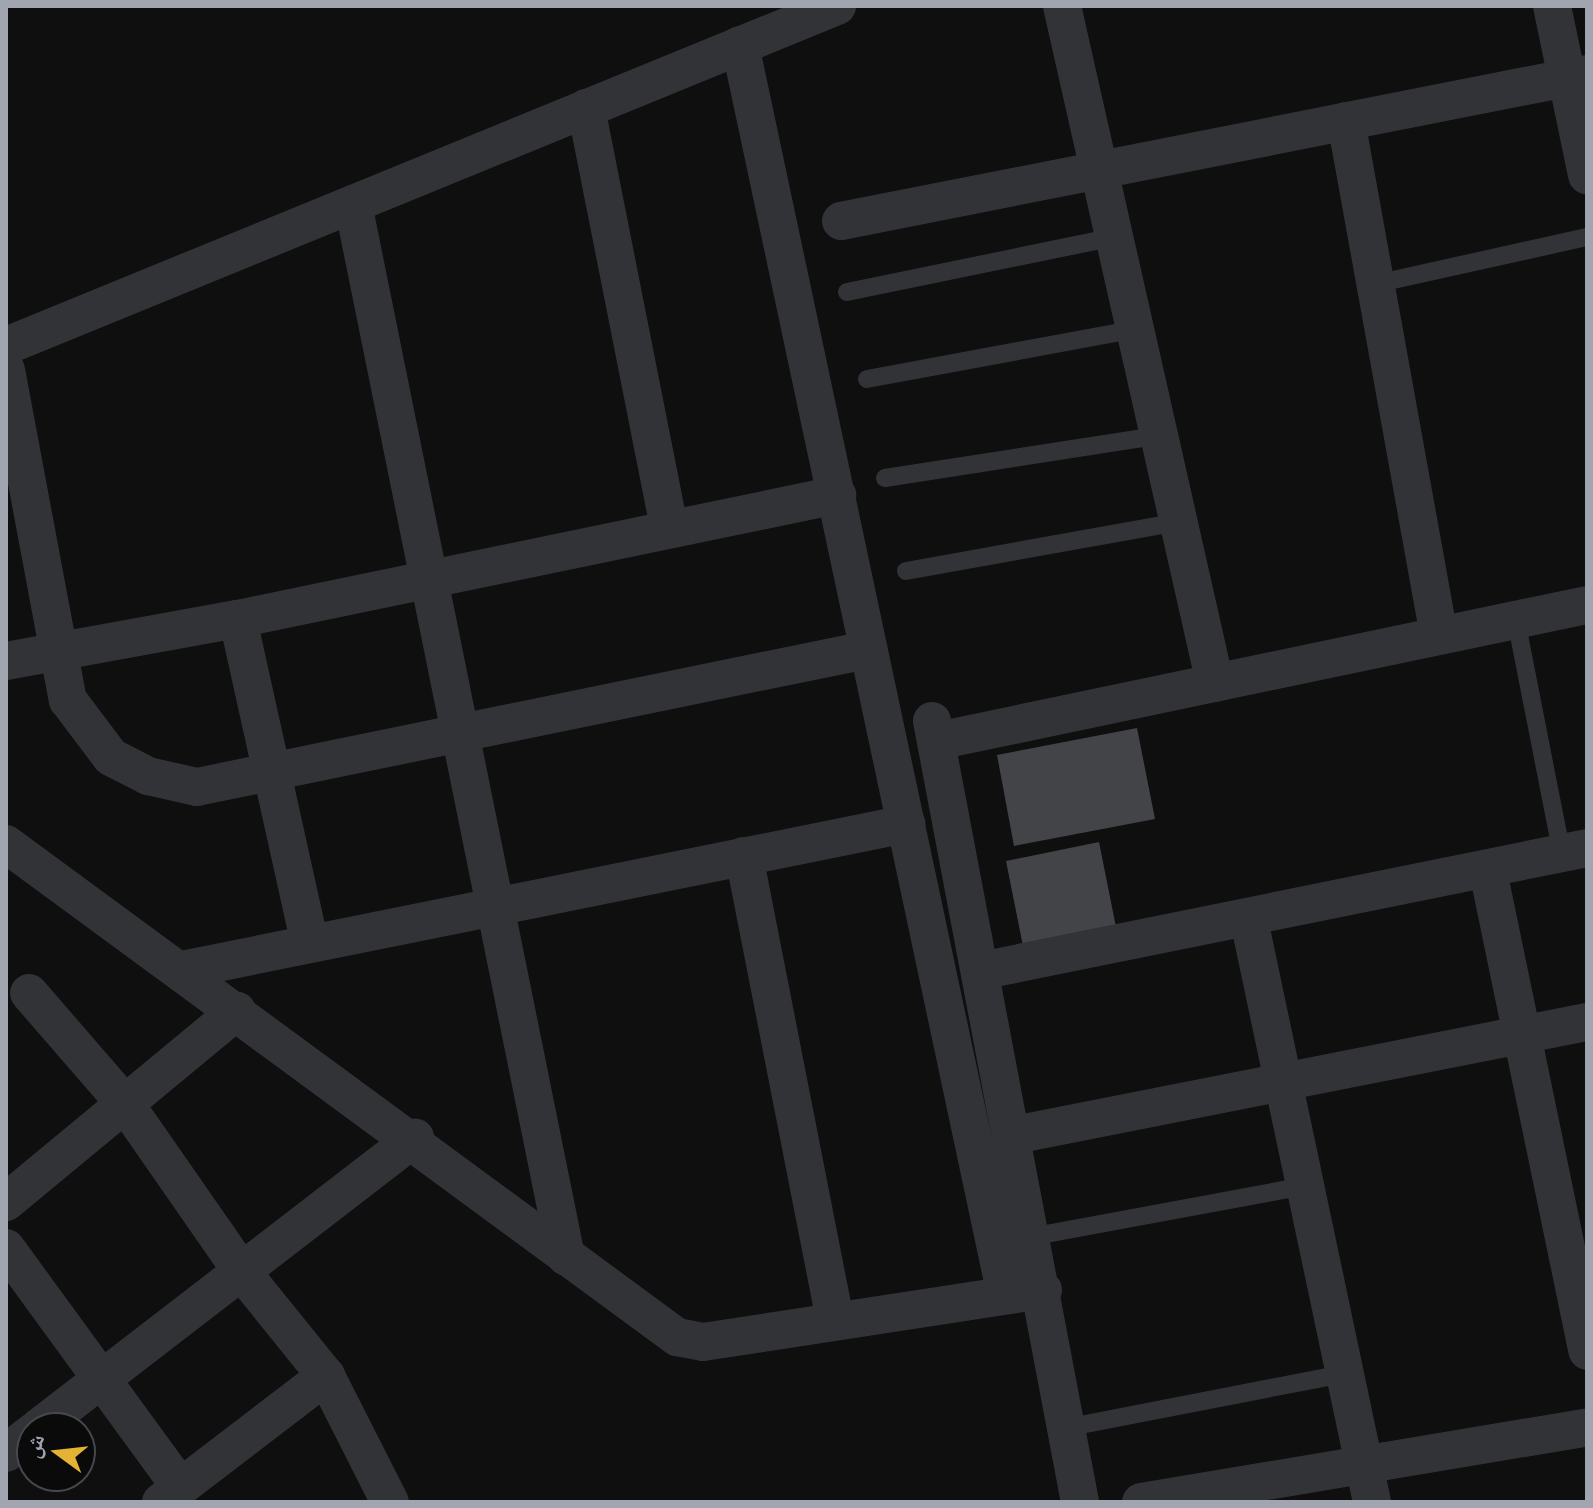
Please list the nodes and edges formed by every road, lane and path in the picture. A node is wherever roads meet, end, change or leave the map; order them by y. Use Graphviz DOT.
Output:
graph roads {
  1 [pos="837,6"];
  2 [pos="1062,6"];
  3 [pos="1552,6"];
  4 [pos="740,45"];
  5 [pos="1577,76"];
  6 [pos="586,108"];
  7 [pos="1346,121"];
  8 [pos="1097,168"];
  9 [pos="1587,175"];
  10 [pos="353,204"];
  11 [pos="841,221"];
  12 [pos="1587,237"];
  13 [pos="1110,238"];
  14 [pos="1375,284"];
  15 [pos="847,292"];
  16 [pos="1132,330"];
  17 [pos="6,346"];
  18 [pos="6,370"];
  19 [pos="867,379"];
  20 [pos="1157,436"];
  21 [pos="885,478"];
  22 [pos="837,495"];
  23 [pos="1177,522"];
  24 [pos="669,527"];
  25 [pos="906,571"];
  26 [pos="426,582"];
  27 [pos="1587,605"];
  28 [pos="238,619"];
  29 [pos="1516,620"];
  30 [pos="1439,636"];
  31 [pos="866,650"];
  32 [pos="57,652"];
  33 [pos="6,661"];
  34 [pos="1215,683"];
  35 [pos="458,731"];
  36 [pos="272,774"];
  37 [pos="906,824"];
  38 [pos="6,844"];
  39 [pos="1574,851"];
  40 [pos="744,856"];
  41 [pos="1488,871"];
  42 [pos="496,906"];
  43 [pos="1249,920"];
  44 [pos="309,940"];
  45 [pos="182,970"];
  46 [pos="985,970"];
  47 [pos="29,993"];
  48 [pos="237,1011"];
  49 [pos="1587,1022"];
  50 [pos="1521,1033"];
  51 [pos="1283,1084"];
  52 [pos="126,1105"];
  53 [pos="1014,1135"];
  54 [pos="415,1138"];
  55 [pos="1305,1186"];
  56 [pos="6,1202"];
  57 [pos="1035,1236"];
  58 [pos="6,1248"];
  59 [pos="566,1257"];
  60 [pos="242,1272"];
  61 [pos="1043,1290"];
  62 [pos="1006,1295"];
  63 [pos="835,1318"];
  64 [pos="1587,1351"];
  65 [pos="1344,1374"];
  66 [pos="106,1376"];
  67 [pos="326,1376"];
  68 [pos="59,1412"];
  69 [pos="1587,1427"];
  70 [pos="1065,1428"];
  71 [pos="1363,1463"];
  72 [pos="170,1494"];
  73 [pos="390,1502"];
  74 [pos="1080,1502"];
  75 [pos="1141,1502"];
  76 [pos="1372,1502"];
  1 -- 4 [label="street"];
  2 -- 8 [label="street"];
  3 -- 5 [label="street"];
  4 -- 6 [label="street"];
  4 -- 22 [label="street"];
  5 -- 7 [label="street"];
  5 -- 9 [label="street"];
  6 -- 10 [label="street"];
  6 -- 24 [label="street"];
  7 -- 8 [label="street"];
  7 -- 14 [label="street"];
  8 -- 11 [label="street"];
  8 -- 13 [label="street"];
  10 -- 17 [label="street"];
  10 -- 26 [label="street"];
  12 -- 14 [label="lane"];
  13 -- 15 [label="lane"];
  13 -- 16 [label="street"];
  14 -- 30 [label="street"];
  16 -- 19 [label="lane"];
  16 -- 20 [label="street"];
  18 -- 32 [label="street"];
  20 -- 21 [label="lane"];
  20 -- 23 [label="street"];
  22 -- 24 [label="street"];
  22 -- 31 [label="street"];
  23 -- 25 [label="lane"];
  23 -- 34 [label="street"];
  24 -- 26 [label="street"];
  26 -- 28 [label="street"];
  26 -- 35 [label="street"];
  27 -- 29 [label="street"];
  28 -- 32 [label="street"];
  28 -- 36 [label="street"];
  29 -- 30 [label="street"];
  29 -- 39 [label="lane"];
  30 -- 34 [label="street"];
  31 -- 35 [label="street"];
  31 -- 37 [label="street"];
  32 -- 33 [label="street"];
  32 -- 36 [label="street"];
  34 -- 46 [label="street"];
  35 -- 36 [label="street"];
  35 -- 42 [label="street"];
  36 -- 44 [label="street"];
  37 -- 40 [label="street"];
  37 -- 62 [label="street"];
  38 -- 45 [label="street"];
  39 -- 41 [label="street"];
  40 -- 42 [label="street"];
  40 -- 63 [label="street"];
  41 -- 43 [label="street"];
  41 -- 50 [label="street"];
  42 -- 44 [label="street"];
  42 -- 59 [label="street"];
  43 -- 46 [label="street"];
  43 -- 51 [label="street"];
  44 -- 45 [label="street"];
  45 -- 48 [label="street"];
  46 -- 53 [label="street"];
  47 -- 52 [label="street"];
  48 -- 52 [label="street"];
  48 -- 54 [label="street"];
  49 -- 50 [label="street"];
  50 -- 51 [label="street"];
  50 -- 64 [label="street"];
  51 -- 53 [label="street"];
  51 -- 55 [label="street"];
  52 -- 56 [label="street"];
  52 -- 60 [label="street"];
  53 -- 57 [label="street"];
  54 -- 59 [label="street"];
  54 -- 60 [label="street"];
  55 -- 57 [label="lane"];
  55 -- 65 [label="street"];
  57 -- 61 [label="street"];
  58 -- 66 [label="street"];
  59 -- 63 [label="street"];
  60 -- 66 [label="street"];
  60 -- 67 [label="street"];
  61 -- 62 [label="street"];
  61 -- 70 [label="street"];
  62 -- 63 [label="street"];
  65 -- 70 [label="lane"];
  65 -- 71 [label="street"];
  66 -- 68 [label="street"];
  66 -- 72 [label="street"];
  67 -- 72 [label="street"];
  67 -- 73 [label="street"];
  69 -- 71 [label="street"];
  70 -- 74 [label="street"];
  71 -- 75 [label="street"];
  71 -- 76 [label="street"];
}
